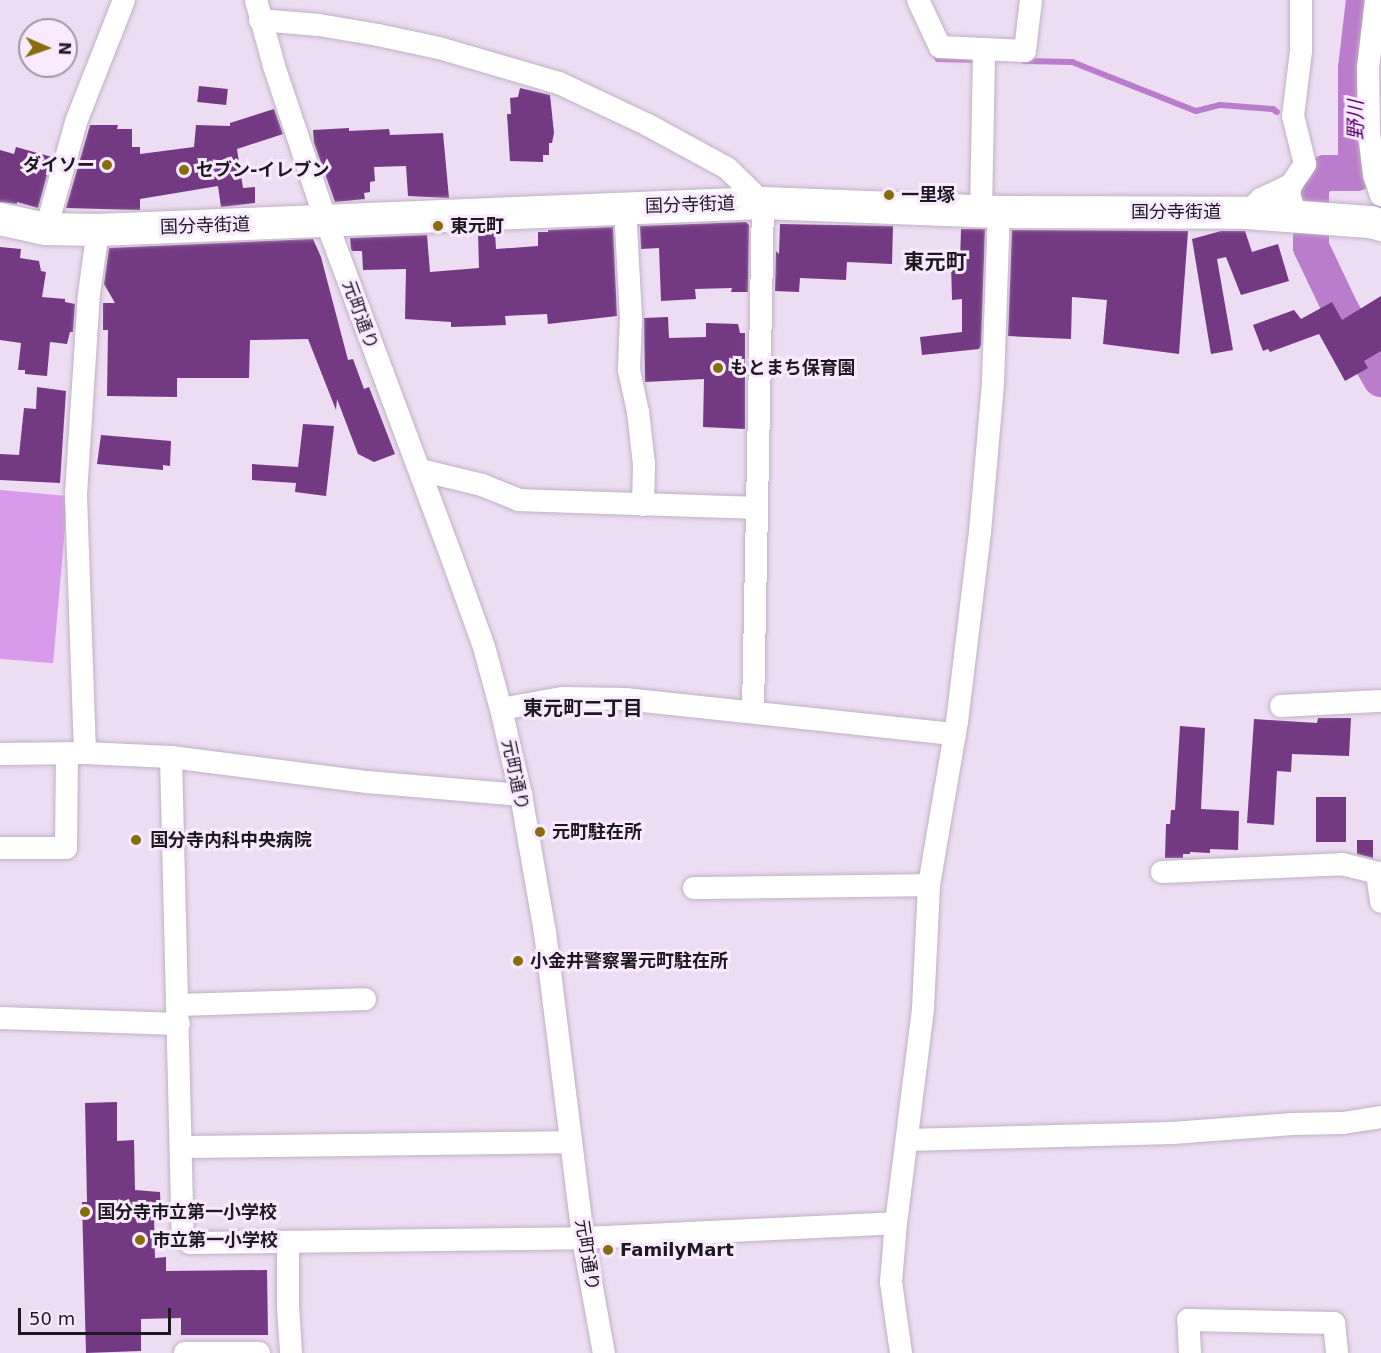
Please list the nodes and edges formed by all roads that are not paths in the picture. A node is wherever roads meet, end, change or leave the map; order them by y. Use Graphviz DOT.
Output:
graph roads {
  1 [pos="124,0"];
  2 [pos="918,0"];
  3 [pos="1031,0"];
  4 [pos="1376,0"];
  5 [pos="1298,3"];
  6 [pos="258,10"];
  7 [pos="984,57"];
  8 [pos="1381,195"];
  9 [pos="1294,200"];
  10 [pos="763,203"];
  11 [pos="625,207"];
  12 [pos="990,212"];
  13 [pos="0,219"];
  14 [pos="326,222"];
  15 [pos="1381,225"];
  16 [pos="46,229"];
  17 [pos="98,230"];
  18 [pos="420,470"];
  19 [pos="643,505"];
  20 [pos="756,508"];
  21 [pos="1381,701"];
  22 [pos="1281,706"];
  23 [pos="501,709"];
  24 [pos="753,712"];
  25 [pos="955,734"];
  26 [pos="0,754"];
  27 [pos="76,754"];
  28 [pos="171,757"];
  29 [pos="521,795"];
  30 [pos="0,848"];
  31 [pos="1162,872"];
  32 [pos="929,885"];
  33 [pos="694,888"];
  34 [pos="1381,902"];
  35 [pos="365,999"];
  36 [pos="178,1015"];
  37 [pos="0,1018"];
  38 [pos="1381,1117"];
  39 [pos="907,1140"];
  40 [pos="571,1142"];
  41 [pos="182,1147"];
  42 [pos="896,1223"];
  43 [pos="583,1238"];
  44 [pos="288,1243"];
  45 [pos="185,1353"];
  46 [pos="259,1353"];
  47 [pos="291,1353"];
  48 [pos="604,1353"];
  49 [pos="901,1353"];
  50 [pos="1190,1353"];
  51 [pos="1337,1353"];
  1 -- 16 [label="street"];
  2 -- 7 [label="street"];
  3 -- 7 [label="street"];
  4 -- 8 [label="street"];
  5 -- 9 [label="street"];
  6 -- 10 [label="street"];
  6 -- 14 [label="street, 元町通り"];
  7 -- 12 [label="street"];
  9 -- 12 [label="main road, 国分寺街道"];
  9 -- 15 [label="main road, 国分寺街道"];
  10 -- 11 [label="main road, 国分寺街道"];
  10 -- 12 [label="main road, 国分寺街道"];
  10 -- 20 [label="street"];
  11 -- 14 [label="main road, 国分寺街道"];
  11 -- 19 [label="street"];
  12 -- 25 [label="street"];
  13 -- 16 [label="main road, 国分寺街道"];
  14 -- 17 [label="main road, 国分寺街道"];
  14 -- 18 [label="street, 元町通り"];
  16 -- 17 [label="main road, 国分寺街道"];
  17 -- 27 [label="street"];
  18 -- 19 [label="street"];
  18 -- 23 [label="street, 元町通り"];
  19 -- 20 [label="street"];
  20 -- 24 [label="street"];
  21 -- 22 [label="street"];
  23 -- 24 [label="street"];
  23 -- 29 [label="street, 元町通り"];
  24 -- 25 [label="street"];
  25 -- 32 [label="street"];
  26 -- 27 [label="street"];
  27 -- 28 [label="street"];
  27 -- 30 [label="street"];
  28 -- 29 [label="street"];
  28 -- 36 [label="street"];
  29 -- 40 [label="street, 元町通り"];
  31 -- 34 [label="street"];
  32 -- 33 [label="street"];
  32 -- 39 [label="street"];
  35 -- 36 [label="street"];
  36 -- 37 [label="street"];
  36 -- 41 [label="street"];
  38 -- 39 [label="street"];
  39 -- 42 [label="street"];
  40 -- 41 [label="street"];
  40 -- 43 [label="street, 元町通り"];
  41 -- 44 [label="street"];
  42 -- 43 [label="street"];
  42 -- 49 [label="street"];
  43 -- 44 [label="street"];
  43 -- 48 [label="street, 元町通り"];
  44 -- 47 [label="street"];
  45 -- 46 [label="street"];
  50 -- 51 [label="street"];
}
